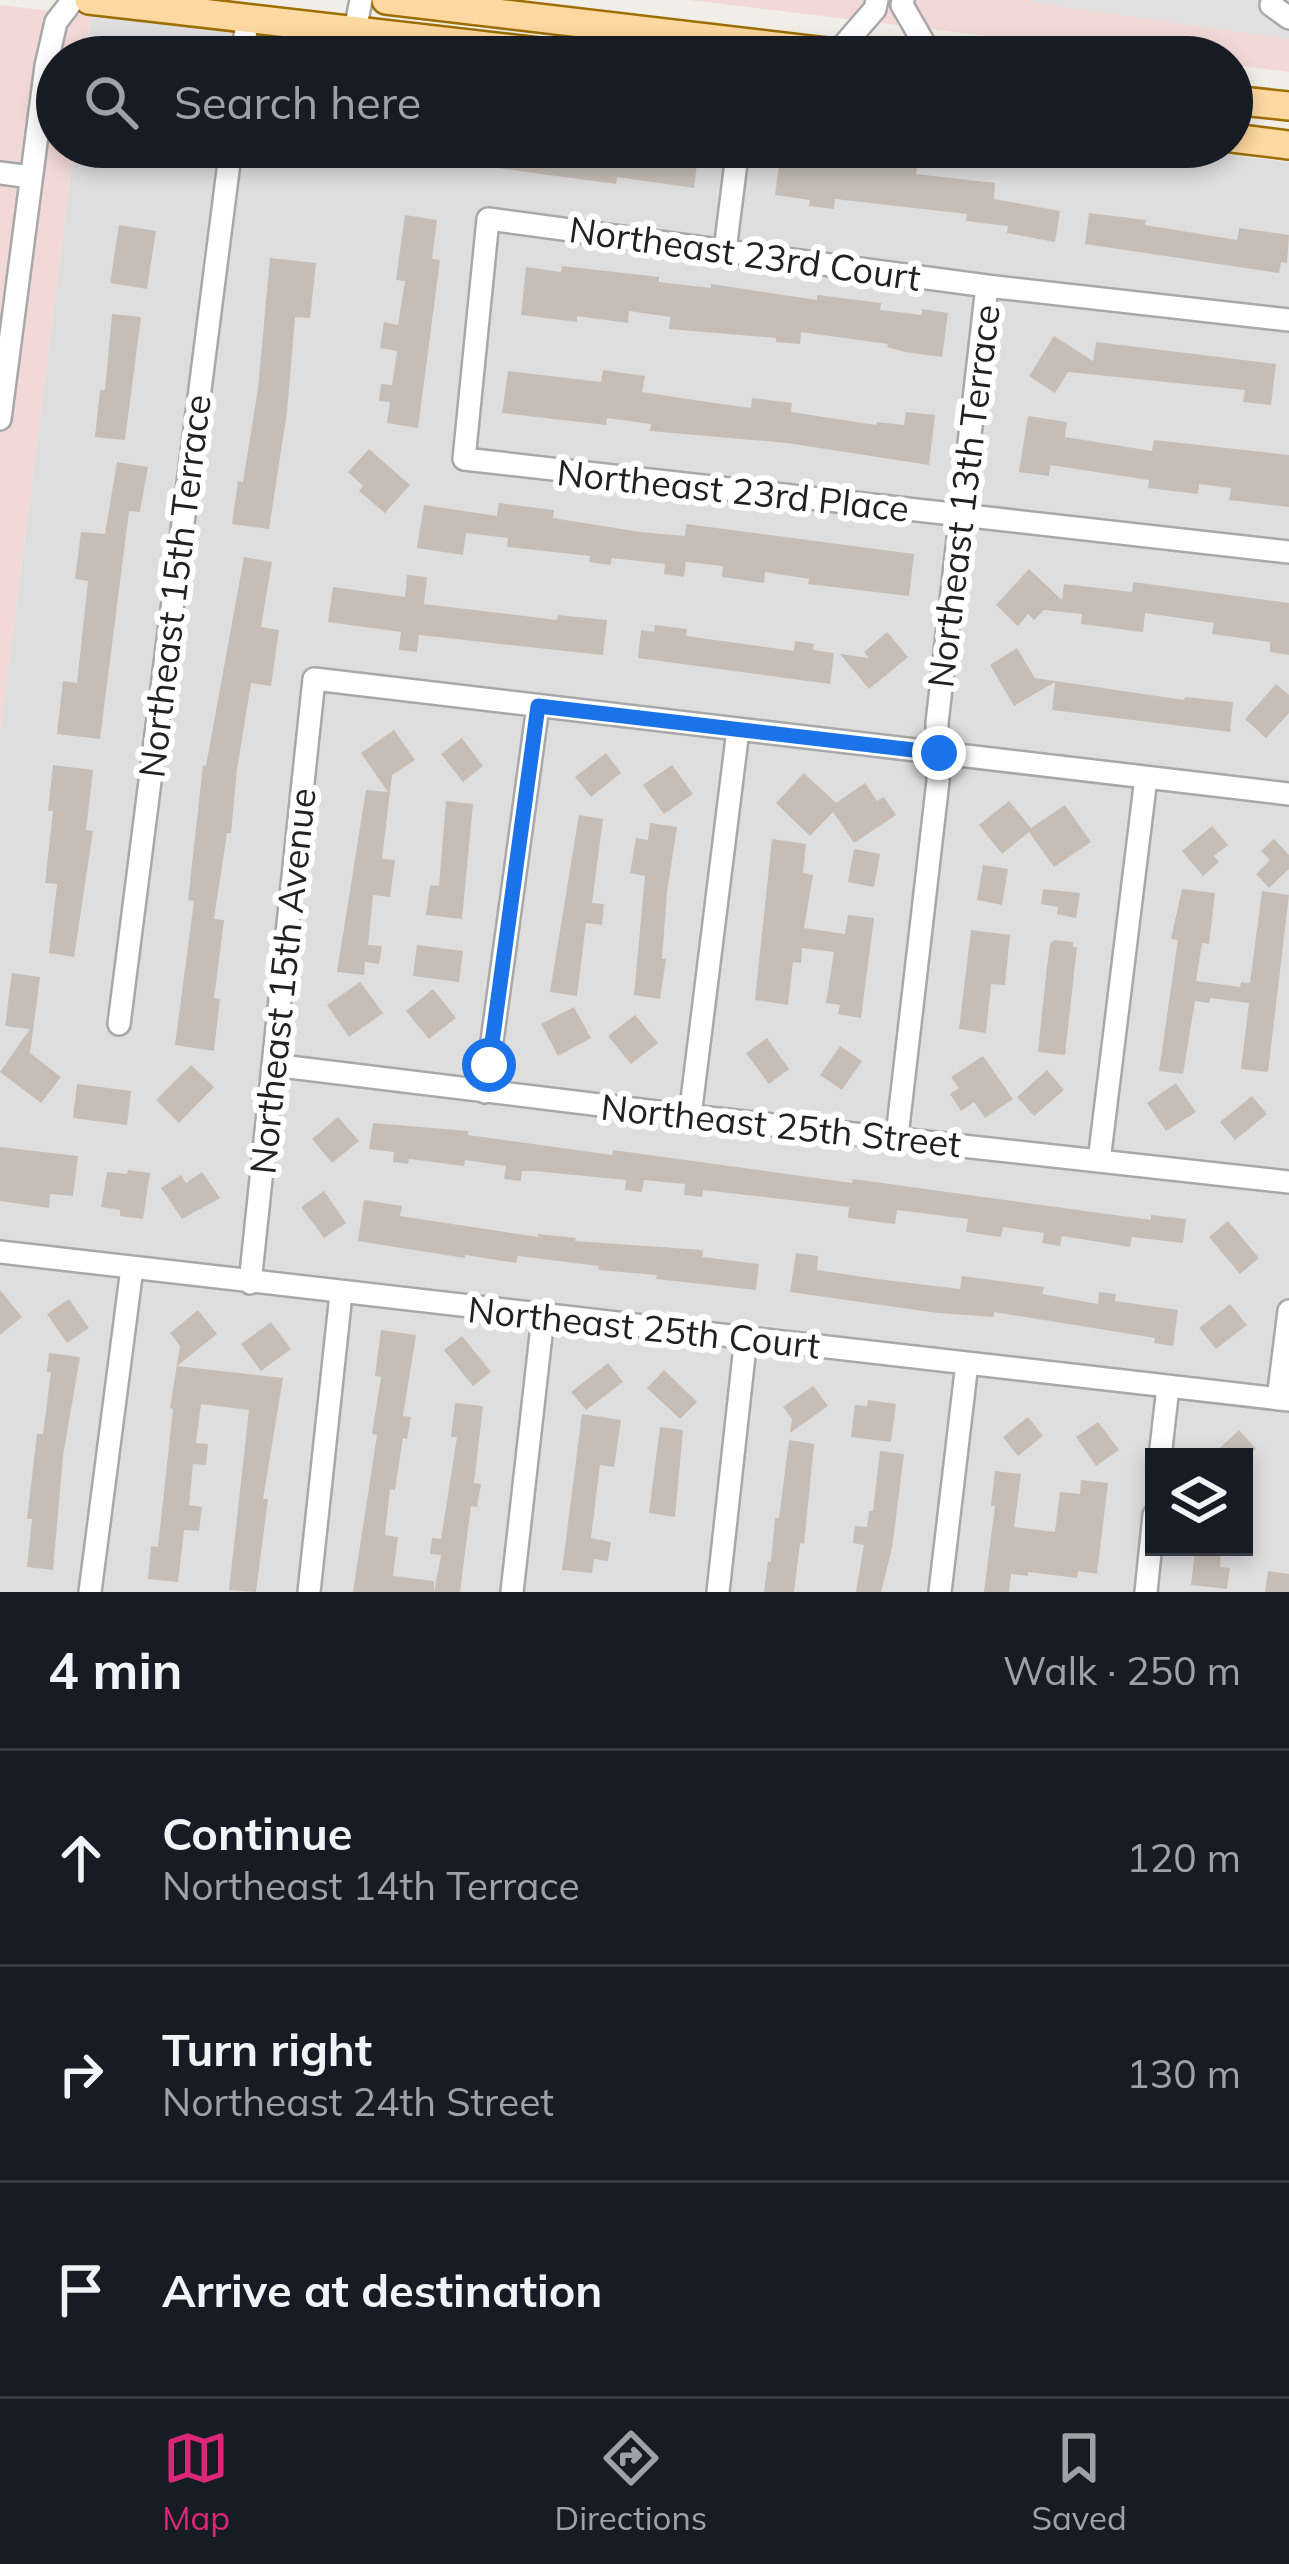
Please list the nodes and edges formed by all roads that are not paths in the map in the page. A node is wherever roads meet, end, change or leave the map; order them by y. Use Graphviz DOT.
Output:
graph roads {
  1 [pos="74,0"];
  2 [pos="88,0"];
  3 [pos="362,0"];
  4 [pos="386,0"];
  5 [pos="878,0"];
  6 [pos="903,0"];
  7 [pos="248,16"];
  8 [pos="355,30"];
  9 [pos="53,36"];
  10 [pos="245,36"];
  11 [pos="406,36"];
  12 [pos="633,36"];
  13 [pos="851,36"];
  14 [pos="920,36"];
  15 [pos="1253,102"];
  16 [pos="1289,106"];
  17 [pos="36,140"];
  18 [pos="1253,141"];
  19 [pos="1289,145"];
  20 [pos="228,168"];
  21 [pos="735,168"];
  22 [pos="0,173"];
  23 [pos="31,177"];
  24 [pos="725,250"];
  25 [pos="987,286"];
  26 [pos="1289,320"];
  27 [pos="0,419"];
  28 [pos="464,459"];
  29 [pos="961,515"];
  30 [pos="1289,553"];
  31 [pos="538,706"];
  32 [pos="738,730"];
  33 [pos="939,753"];
  34 [pos="1146,778"];
  35 [pos="1289,794"];
  36 [pos="119,1024"];
  37 [pos="272,1065"];
  38 [pos="485,1092"];
  39 [pos="690,1116"];
  40 [pos="897,1136"];
  41 [pos="1099,1161"];
  42 [pos="1289,1182"];
  43 [pos="0,1252"];
  44 [pos="132,1268"];
  45 [pos="250,1282"];
  46 [pos="341,1294"];
  47 [pos="1289,1311"];
  48 [pos="543,1317"];
  49 [pos="746,1337"];
  50 [pos="967,1363"];
  51 [pos="1168,1387"];
  52 [pos="1284,1400"];
  53 [pos="1161,1448"];
  54 [pos="1149,1556"];
  55 [pos="90,1592"];
  56 [pos="309,1592"];
  57 [pos="512,1592"];
  58 [pos="718,1592"];
  59 [pos="940,1592"];
  60 [pos="1145,1592"];
  1 -- 9 [label="street"];
  2 -- 7 [label="main road"];
  3 -- 8 [label="street"];
  4 -- 12 [label="main road"];
  5 -- 13 [label="street"];
  6 -- 14 [label="street"];
  7 -- 8 [label="main road"];
  7 -- 10 [label="street"];
  8 -- 11 [label="main road"];
  15 -- 16 [label="main road"];
  17 -- 23 [label="street"];
  18 -- 19 [label="main road"];
  20 -- 36 [label="street, Northeast 15th Terrace"];
  21 -- 24 [label="street"];
  22 -- 23 [label="street"];
  23 -- 27 [label="street"];
  24 -- 25 [label="street, Northeast 23rd Court"];
  24 -- 28 [label="street, Northeast 23rd Court"];
  25 -- 26 [label="street, Northeast 23rd Court"];
  25 -- 29 [label="street, Northeast 13th Terrace"];
  28 -- 29 [label="street, Northeast 23rd Place"];
  29 -- 30 [label="street, Northeast 23rd Place"];
  29 -- 33 [label="street, Northeast 13th Terrace"];
  31 -- 32 [label="street"];
  31 -- 37 [label="street, Northeast 15th Avenue"];
  31 -- 38 [label="street"];
  32 -- 33 [label="street"];
  32 -- 39 [label="street"];
  33 -- 34 [label="street"];
  33 -- 40 [label="street, Northeast 13th Terrace"];
  34 -- 35 [label="street"];
  34 -- 41 [label="street"];
  37 -- 38 [label="street, Northeast 25th Street"];
  37 -- 45 [label="street, Northeast 15th Avenue"];
  38 -- 39 [label="street, Northeast 25th Street"];
  39 -- 40 [label="street, Northeast 25th Street"];
  40 -- 41 [label="street, Northeast 25th Street"];
  41 -- 42 [label="street, Northeast 25th Street"];
  43 -- 44 [label="street, Northeast 25th Court"];
  44 -- 45 [label="street, Northeast 25th Court"];
  44 -- 55 [label="street"];
  45 -- 46 [label="street, Northeast 25th Court"];
  46 -- 48 [label="street, Northeast 25th Court"];
  46 -- 56 [label="street"];
  47 -- 52 [label="street"];
  48 -- 49 [label="street, Northeast 25th Court"];
  48 -- 57 [label="street"];
  49 -- 50 [label="street, Northeast 25th Court"];
  49 -- 58 [label="street"];
  50 -- 51 [label="street, Northeast 25th Court"];
  50 -- 59 [label="street"];
  51 -- 52 [label="street, Northeast 25th Court"];
  51 -- 53 [label="street"];
  54 -- 60 [label="street"];
}
